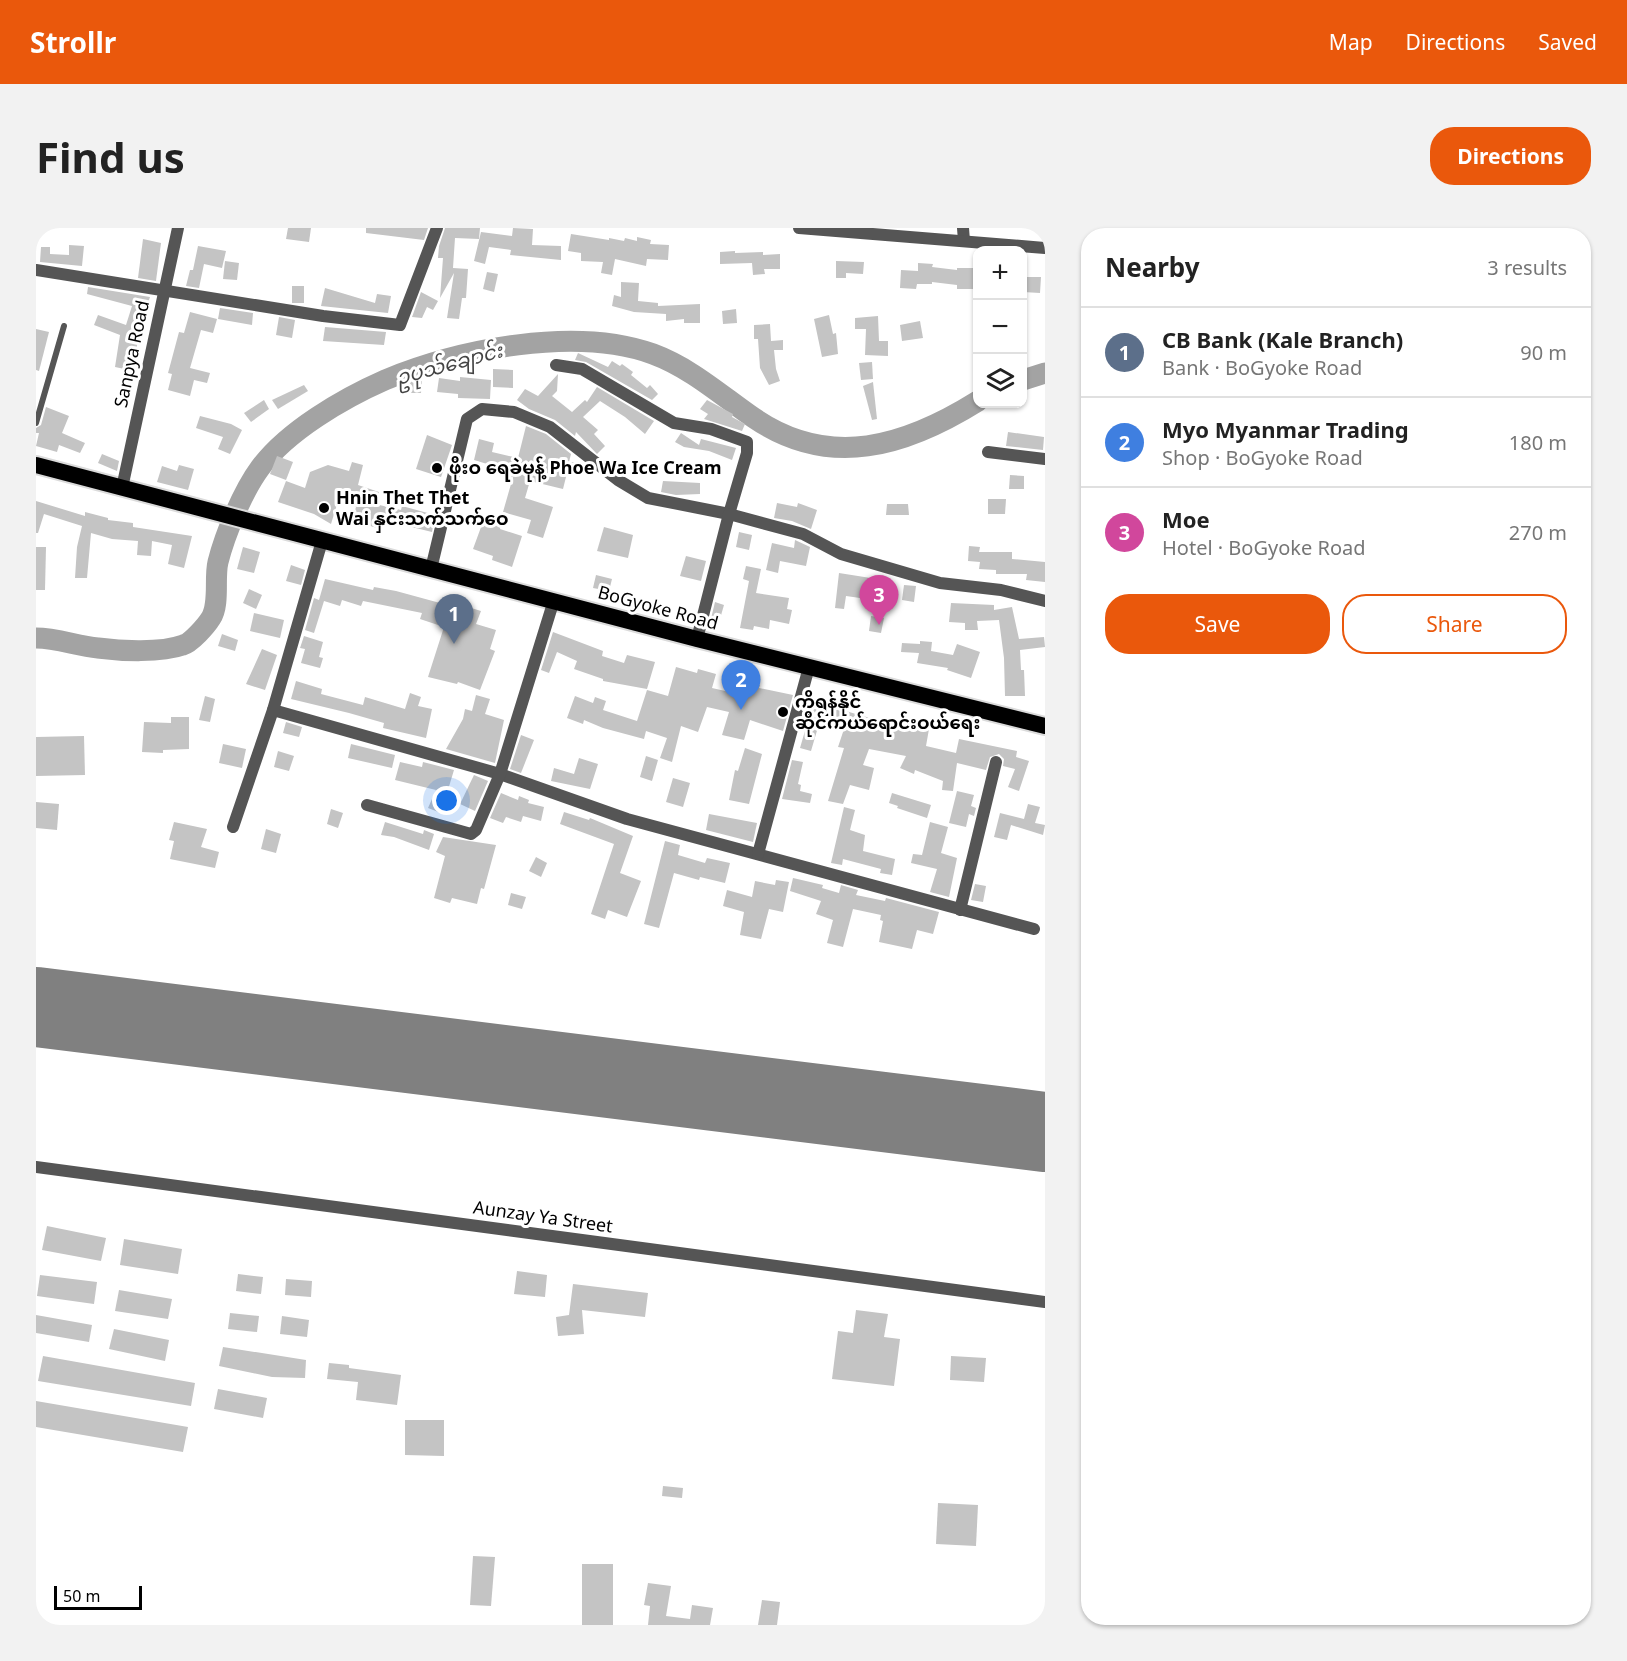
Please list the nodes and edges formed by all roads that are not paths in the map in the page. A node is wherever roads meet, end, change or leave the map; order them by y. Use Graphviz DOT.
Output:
graph roads {
  1 [pos="178,228"];
  2 [pos="437,228"];
  3 [pos="799,228"];
  4 [pos="963,228"];
  5 [pos="851,230"];
  6 [pos="964,241"];
  7 [pos="1045,248"];
  8 [pos="36,270"];
  9 [pos="164,291"];
  10 [pos="64,327"];
  11 [pos="556,365"];
  12 [pos="36,423"];
  13 [pos="988,452"];
  14 [pos="1045,459"];
  15 [pos="36,465"];
  16 [pos="122,488"];
  17 [pos="729,514"];
  18 [pos="322,541"];
  19 [pos="431,568"];
  20 [pos="554,600"];
  21 [pos="1045,601"];
  22 [pos="697,639"];
  23 [pos="809,667"];
  24 [pos="273,710"];
  25 [pos="1045,726"];
  26 [pos="996,762"];
  27 [pos="500,774"];
  28 [pos="367,805"];
  29 [pos="232,827"];
  30 [pos="758,854"];
  31 [pos="960,910"];
  32 [pos="1034,929"];
  33 [pos="36,1167"];
  34 [pos="1045,1302"];
  1 -- 9 [label="street, Sanpya Road"];
  2 -- 9 [label="street"];
  3 -- 5 [label="street"];
  4 -- 6 [label="street"];
  5 -- 6 [label="street"];
  6 -- 7 [label="street"];
  8 -- 9 [label="street"];
  9 -- 16 [label="street, Sanpya Road"];
  10 -- 12 [label="lane"];
  11 -- 17 [label="street"];
  13 -- 14 [label="street"];
  15 -- 16 [label="highway, BoGyoke Road"];
  16 -- 18 [label="highway, BoGyoke Road"];
  17 -- 19 [label="street"];
  17 -- 21 [label="street"];
  17 -- 22 [label="street"];
  18 -- 19 [label="highway, BoGyoke Road"];
  18 -- 24 [label="street"];
  19 -- 20 [label="highway, BoGyoke Road"];
  20 -- 22 [label="highway, BoGyoke Road"];
  20 -- 27 [label="street"];
  22 -- 23 [label="highway, BoGyoke Road"];
  23 -- 25 [label="highway, BoGyoke Road"];
  23 -- 30 [label="street"];
  24 -- 27 [label="street"];
  24 -- 29 [label="street"];
  26 -- 31 [label="street"];
  27 -- 28 [label="street"];
  27 -- 30 [label="street"];
  30 -- 31 [label="street"];
  31 -- 32 [label="street"];
  33 -- 34 [label="street, Aunzay Ya Street"];
}
